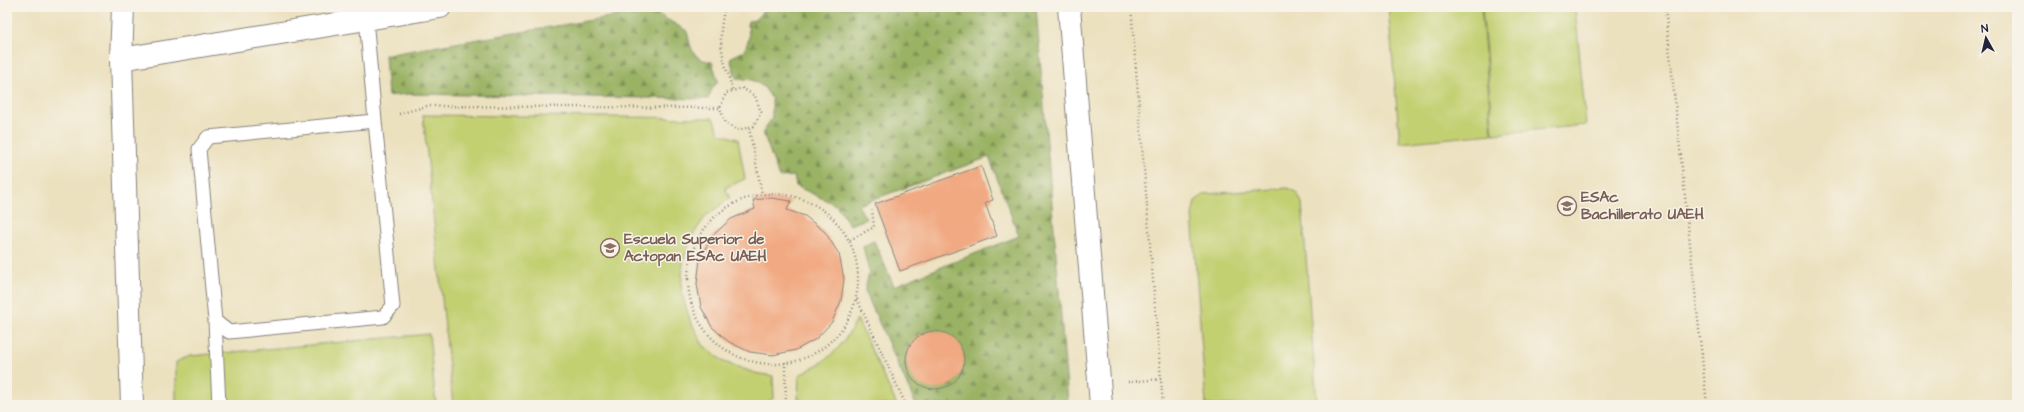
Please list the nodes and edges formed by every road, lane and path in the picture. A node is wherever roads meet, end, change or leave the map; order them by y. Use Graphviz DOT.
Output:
graph roads {
  1 [pos="123,7"];
  2 [pos="440,7"];
  3 [pos="725,7"];
  4 [pos="1069,7"];
  5 [pos="1131,7"];
  6 [pos="1665,7"];
  7 [pos="366,18"];
  8 [pos="121,59"];
  9 [pos="733,91"];
  10 [pos="720,108"];
  11 [pos="375,121"];
  12 [pos="749,127"];
  13 [pos="762,194"];
  14 [pos="872,210"];
  15 [pos="850,240"];
  16 [pos="857,299"];
  17 [pos="215,321"];
  18 [pos="785,362"];
  19 [pos="1161,379"];
  20 [pos="1100,395"];
  21 [pos="132,405"];
  22 [pos="219,405"];
  23 [pos="786,405"];
  24 [pos="906,405"];
  25 [pos="1163,405"];
  26 [pos="1707,405"];
  1 -- 8 [label="street"];
  2 -- 7 [label="street"];
  3 -- 9 [label="path"];
  4 -- 20 [label="street"];
  5 -- 19 [label="path"];
  6 -- 26 [label="path"];
  7 -- 8 [label="street"];
  7 -- 11 [label="lane"];
  8 -- 21 [label="street"];
  9 -- 10 [label="path"];
  9 -- 12 [label="path"];
  10 -- 11 [label="path"];
  10 -- 12 [label="path"];
  11 -- 17 [label="lane"];
  11 -- 17 [label="lane"];
  12 -- 13 [label="path"];
  13 -- 15 [label="path"];
  13 -- 18 [label="path"];
  14 -- 15 [label="path"];
  15 -- 16 [label="path"];
  16 -- 18 [label="path"];
  16 -- 24 [label="path"];
  17 -- 22 [label="lane"];
  18 -- 23 [label="path"];
  19 -- 20 [label="path"];
  19 -- 25 [label="path"];
}
